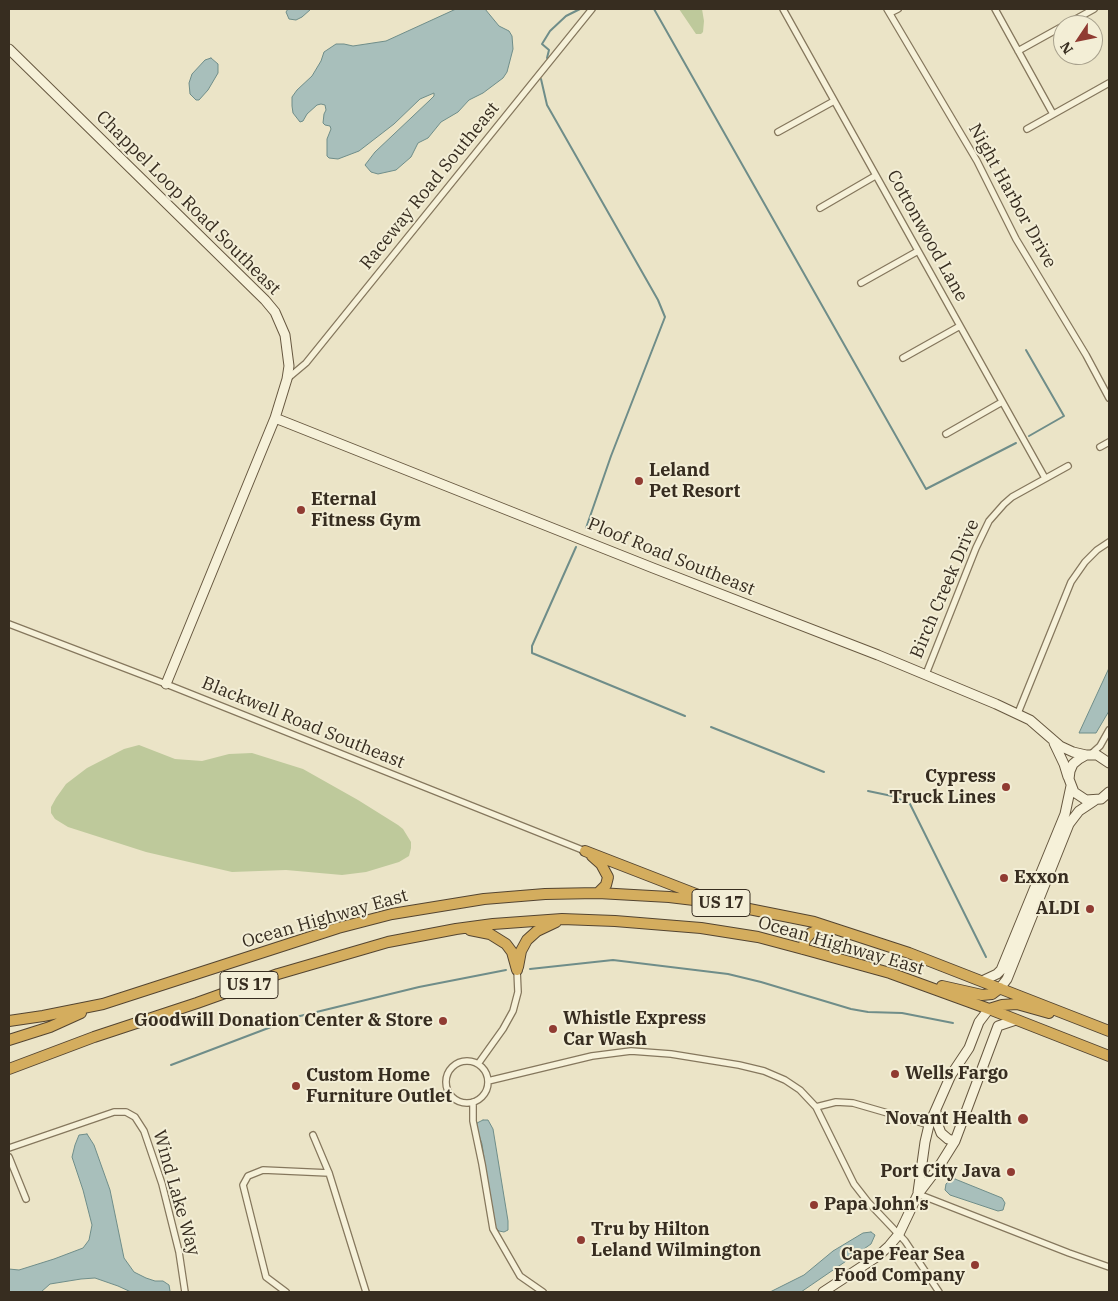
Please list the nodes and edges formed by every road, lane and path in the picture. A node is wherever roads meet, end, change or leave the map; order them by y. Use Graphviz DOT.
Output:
graph roads {
  1 [pos="592,9"];
  2 [pos="783,9"];
  3 [pos="898,9"];
  4 [pos="995,9"];
  5 [pos="888,11"];
  6 [pos="1053,32"];
  7 [pos="9,49"];
  8 [pos="1018,51"];
  9 [pos="1109,83"];
  10 [pos="834,101"];
  11 [pos="1053,114"];
  12 [pos="1027,129"];
  13 [pos="778,132"];
  14 [pos="875,176"];
  15 [pos="820,208"];
  16 [pos="918,251"];
  17 [pos="860,283"];
  18 [pos="960,326"];
  19 [pos="903,358"];
  20 [pos="287,379"];
  21 [pos="1109,398"];
  22 [pos="1002,402"];
  23 [pos="275,418"];
  24 [pos="946,434"];
  25 [pos="1109,442"];
  26 [pos="1100,447"];
  27 [pos="1068,466"];
  28 [pos="1045,478"];
  29 [pos="1109,542"];
  30 [pos="9,624"];
  31 [pos="926,674"];
  32 [pos="166,684"];
  33 [pos="1018,713"];
  34 [pos="1109,730"];
  35 [pos="1049,737"];
  36 [pos="1088,755"];
  37 [pos="1109,763"];
  38 [pos="1070,782"];
  39 [pos="1103,797"];
  40 [pos="585,851"];
  41 [pos="598,893"];
  42 [pos="719,903"];
  43 [pos="562,919"];
  44 [pos="456,929"];
  45 [pos="842,930"];
  46 [pos="803,949"];
  47 [pos="518,970"];
  48 [pos="890,973"];
  49 [pos="982,981"];
  50 [pos="1000,988"];
  51 [pos="103,1004"];
  52 [pos="989,1009"];
  53 [pos="1016,1020"];
  54 [pos="9,1021"];
  55 [pos="1095,1025"];
  56 [pos="1109,1031"];
  57 [pos="9,1040"];
  58 [pos="62,1048"];
  59 [pos="1109,1056"];
  60 [pos="9,1063"];
  61 [pos="478,1064"];
  62 [pos="9,1068"];
  63 [pos="488,1081"];
  64 [pos="473,1102"];
  65 [pos="816,1108"];
  66 [pos="936,1110"];
  67 [pos="929,1125"];
  68 [pos="313,1135"];
  69 [pos="955,1141"];
  70 [pos="9,1148"];
  71 [pos="9,1157"];
  72 [pos="329,1173"];
  73 [pos="918,1194"];
  74 [pos="26,1199"];
  75 [pos="899,1234"];
  76 [pos="1109,1267"];
  77 [pos="185,1292"];
  78 [pos="286,1292"];
  79 [pos="366,1292"];
  80 [pos="543,1292"];
  81 [pos="823,1292"];
  82 [pos="939,1292"];
  1 -- 20 [label="street, Raceway Road Southeast"];
  2 -- 10 [label="street, Cottonwood Lane"];
  3 -- 5 [label="street"];
  4 -- 8 [label="street"];
  5 -- 21 [label="street, Night Harbor Drive"];
  6 -- 8 [label="street"];
  7 -- 20 [label="street, Chappel Loop Road Southeast"];
  8 -- 11 [label="street"];
  9 -- 11 [label="street"];
  10 -- 13 [label="street"];
  10 -- 14 [label="street, Cottonwood Lane"];
  11 -- 12 [label="street"];
  14 -- 15 [label="street"];
  14 -- 16 [label="street, Cottonwood Lane"];
  16 -- 17 [label="street"];
  16 -- 18 [label="street, Cottonwood Lane"];
  18 -- 19 [label="street"];
  18 -- 22 [label="street, Cottonwood Lane"];
  20 -- 23 [label="street, Chappel Loop Road Southeast"];
  22 -- 24 [label="street"];
  22 -- 28 [label="street, Cottonwood Lane"];
  23 -- 31 [label="street, Ploof Road Southeast"];
  23 -- 32 [label="street, Chappel Loop Road Southeast"];
  25 -- 26 [label="street"];
  27 -- 28 [label="street, Birch Creek Drive"];
  28 -- 31 [label="street, Birch Creek Drive"];
  29 -- 33 [label="street"];
  30 -- 32 [label="street, Blackwell Road Southeast"];
  31 -- 33 [label="street, Ploof Road Southeast"];
  32 -- 40 [label="street, Blackwell Road Southeast"];
  33 -- 35 [label="street, Ploof Road Southeast"];
  34 -- 36 [label="street"];
  35 -- 36 [label="street, Ploof Road Southeast"];
  35 -- 38 [label="street, Ploof Road Southeast"];
  36 -- 37 [label="street, Ploof Road Southeast"];
  36 -- 38 [label="street"];
  38 -- 39 [label="street"];
  38 -- 49 [label="street"];
  39 -- 50 [label="street"];
  40 -- 41 [label="highway"];
  40 -- 42 [label="highway"];
  41 -- 42 [label="highway, Ocean Highway East / US 17"];
  41 -- 51 [label="highway, Ocean Highway East / US 17"];
  42 -- 45 [label="highway, Ocean Highway East / US 17"];
  43 -- 44 [label="highway, Ocean Highway East / US 17"];
  43 -- 46 [label="highway, Ocean Highway East / US 17"];
  43 -- 47 [label="highway"];
  44 -- 47 [label="highway"];
  44 -- 58 [label="highway, Ocean Highway East / US 17"];
  45 -- 46 [label="highway"];
  45 -- 49 [label="highway, Ocean Highway East / US 17"];
  46 -- 48 [label="highway, Ocean Highway East / US 17"];
  47 -- 61 [label="street"];
  48 -- 50 [label="highway"];
  48 -- 52 [label="highway, Ocean Highway East / US 17"];
  49 -- 50 [label="highway, Ocean Highway East / US 17"];
  50 -- 55 [label="highway, Ocean Highway East / US 17"];
  51 -- 54 [label="highway"];
  51 -- 57 [label="highway, US 17"];
  52 -- 53 [label="highway, Ocean Highway East / US 17"];
  52 -- 55 [label="highway"];
  52 -- 66 [label="street"];
  53 -- 59 [label="highway, Ocean Highway East / US 17"];
  53 -- 69 [label="street"];
  55 -- 56 [label="highway, Ocean Highway East / US 17"];
  58 -- 60 [label="highway, US 17"];
  58 -- 62 [label="highway"];
  61 -- 63 [label="street"];
  61 -- 64 [label="street"];
  63 -- 64 [label="street"];
  63 -- 65 [label="street"];
  64 -- 80 [label="street"];
  65 -- 67 [label="street"];
  65 -- 75 [label="street"];
  66 -- 67 [label="street"];
  66 -- 69 [label="street"];
  67 -- 73 [label="street"];
  68 -- 72 [label="street"];
  69 -- 73 [label="street"];
  70 -- 77 [label="street, Wind Lake Way"];
  71 -- 74 [label="street"];
  72 -- 78 [label="street"];
  72 -- 79 [label="street"];
  73 -- 75 [label="street"];
  73 -- 76 [label="street"];
  75 -- 81 [label="street"];
  75 -- 82 [label="street"];
}
